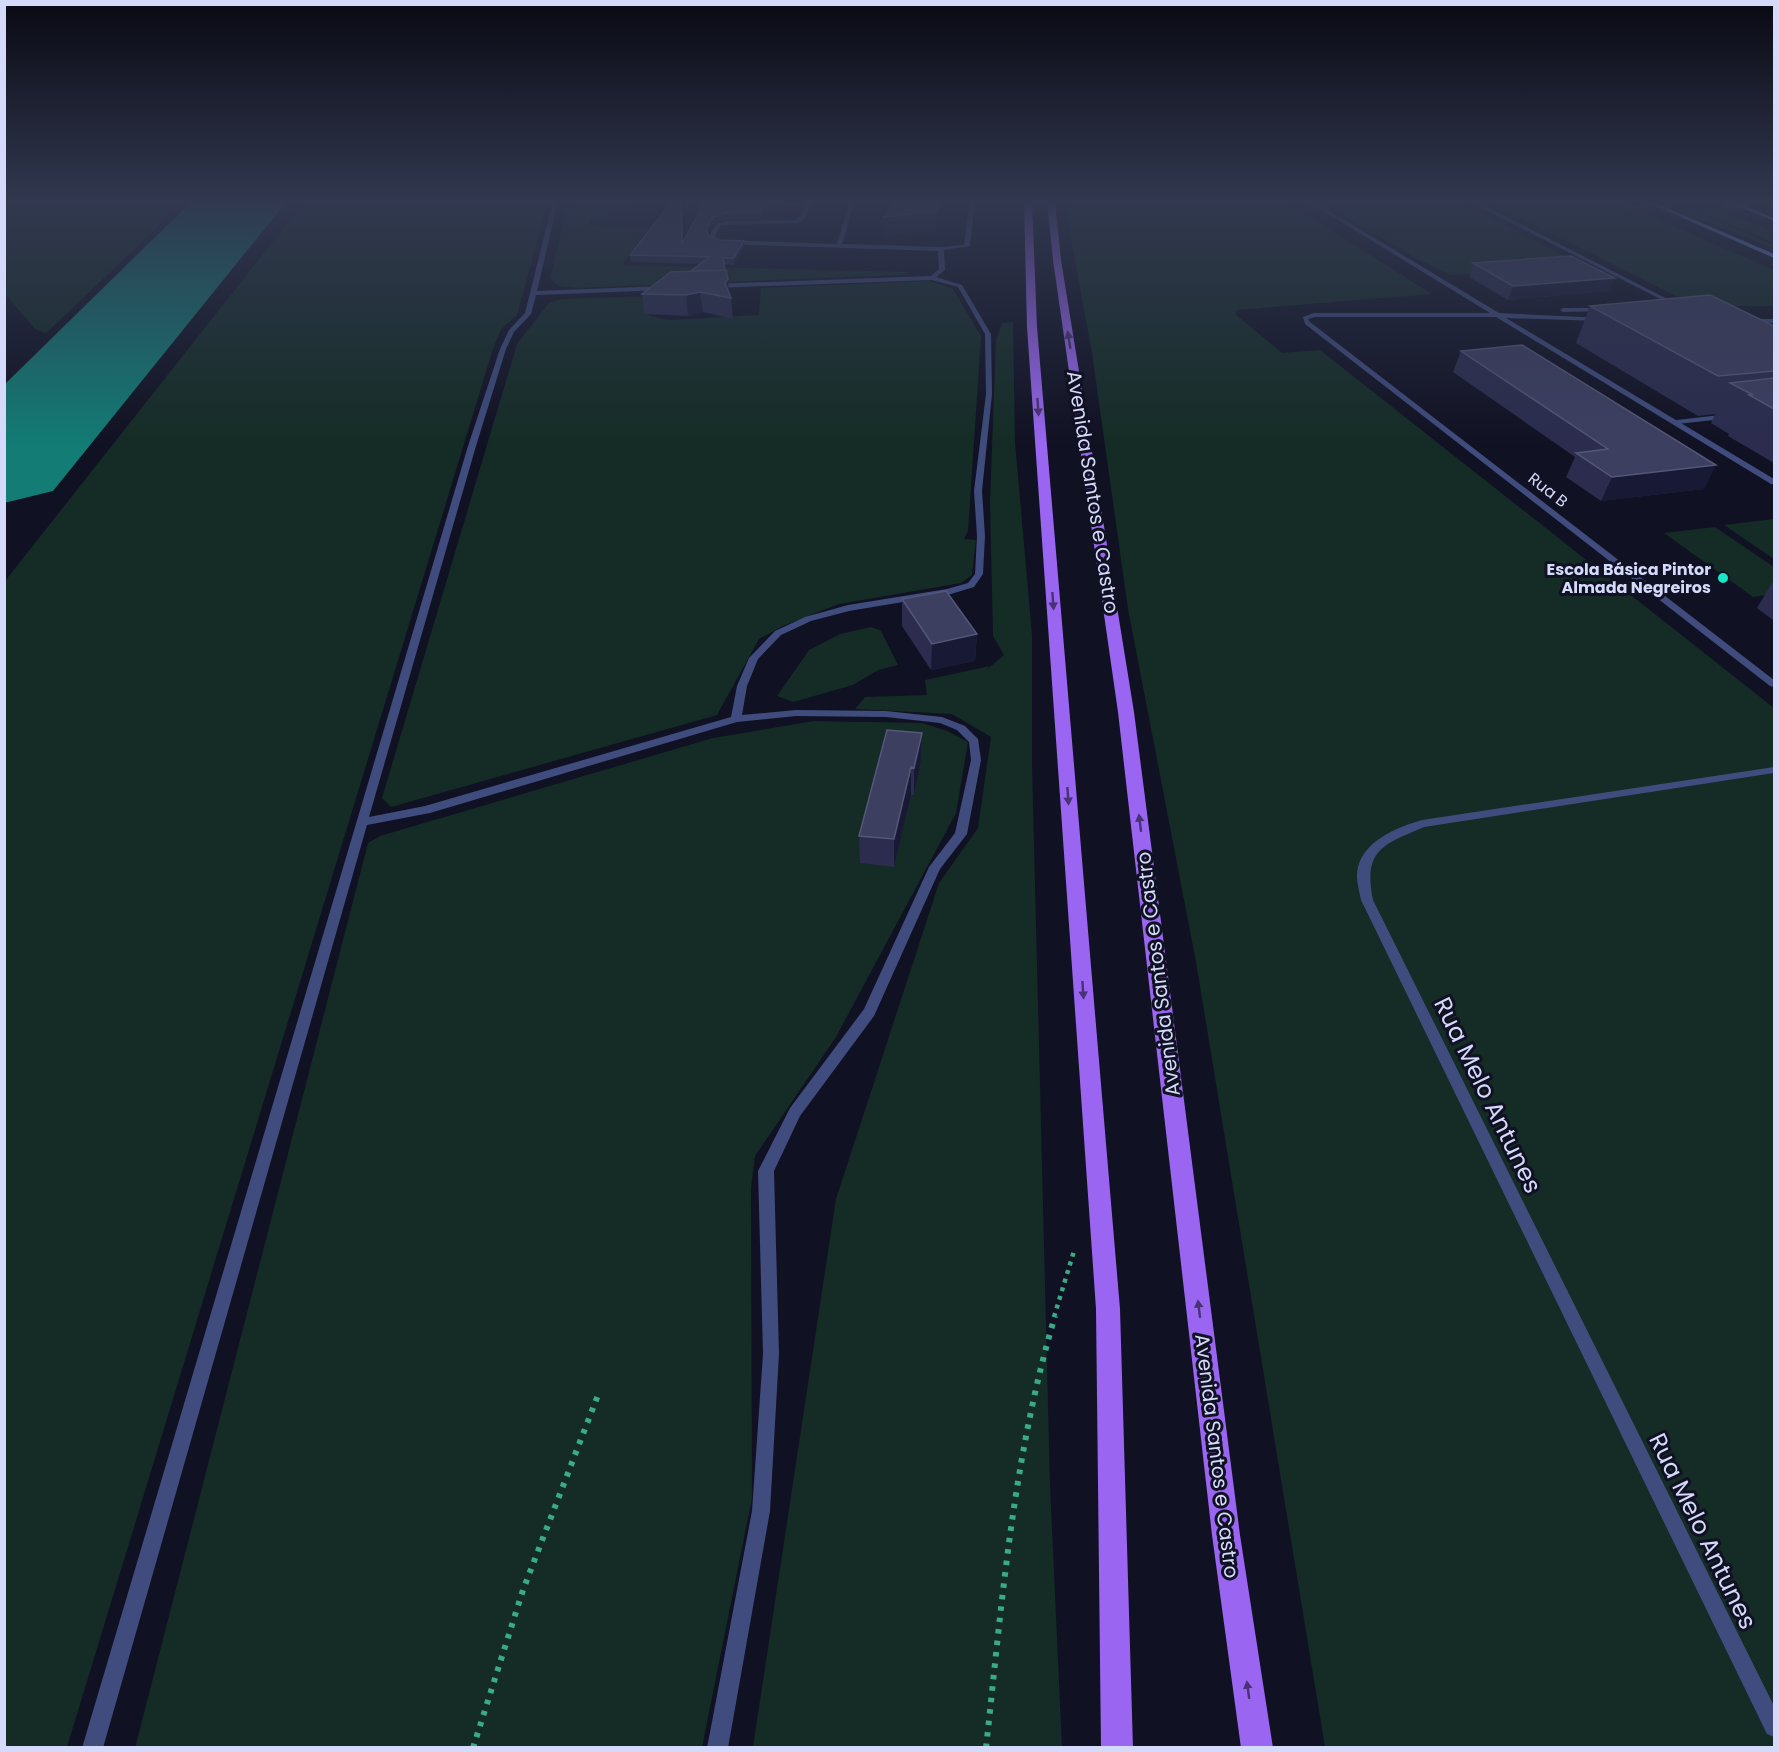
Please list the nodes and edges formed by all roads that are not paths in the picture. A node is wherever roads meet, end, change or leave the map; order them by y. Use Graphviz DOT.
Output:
graph roads {
  1 [pos="536,283"];
  2 [pos="800,283"];
  3 [pos="949,283"];
  4 [pos="1031,283"];
  5 [pos="1060,283"];
  6 [pos="1443,283"];
  7 [pos="1632,283"];
  8 [pos="710,286"];
  9 [pos="674,287"];
  10 [pos="533,293"];
  11 [pos="1535,310"];
  12 [pos="1557,310"];
  13 [pos="1613,310"];
  14 [pos="1667,311"];
  15 [pos="1745,313"];
  16 [pos="1774,313"];
  17 [pos="1496,315"];
  18 [pos="1612,319"];
  19 [pos="1735,320"];
  20 [pos="1774,321"];
  21 [pos="1742,415"];
  22 [pos="1677,422"];
  23 [pos="1774,482"];
  24 [pos="1774,684"];
  25 [pos="736,719"];
  26 [pos="1774,770"];
  27 [pos="363,822"];
  28 [pos="1774,1727"];
  29 [pos="92,1748"];
  30 [pos="717,1748"];
  31 [pos="1118,1748"];
  32 [pos="1257,1748"];
  1 -- 10 [label="street"];
  2 -- 8 [label="street"];
  3 -- 25 [label="street"];
  4 -- 31 [label="main road, Avenida Santos e Castro, one-way"];
  32 -- 5 [label="main road, Avenida Santos e Castro, one-way"];
  6 -- 17 [label="street"];
  7 -- 14 [label="street"];
  9 -- 10 [label="street"];
  10 -- 27 [label="street"];
  11 -- 17 [label="street"];
  12 -- 13 [label="street"];
  15 -- 16 [label="street"];
  17 -- 18 [label="street"];
  17 -- 22 [label="street"];
  17 -- 24 [label="street, Rua B"];
  19 -- 20 [label="street"];
  21 -- 22 [label="street"];
  22 -- 23 [label="street"];
  25 -- 27 [label="street"];
  25 -- 30 [label="street"];
  26 -- 28 [label="street, Rua Melo Antunes"];
  27 -- 29 [label="street"];
}
